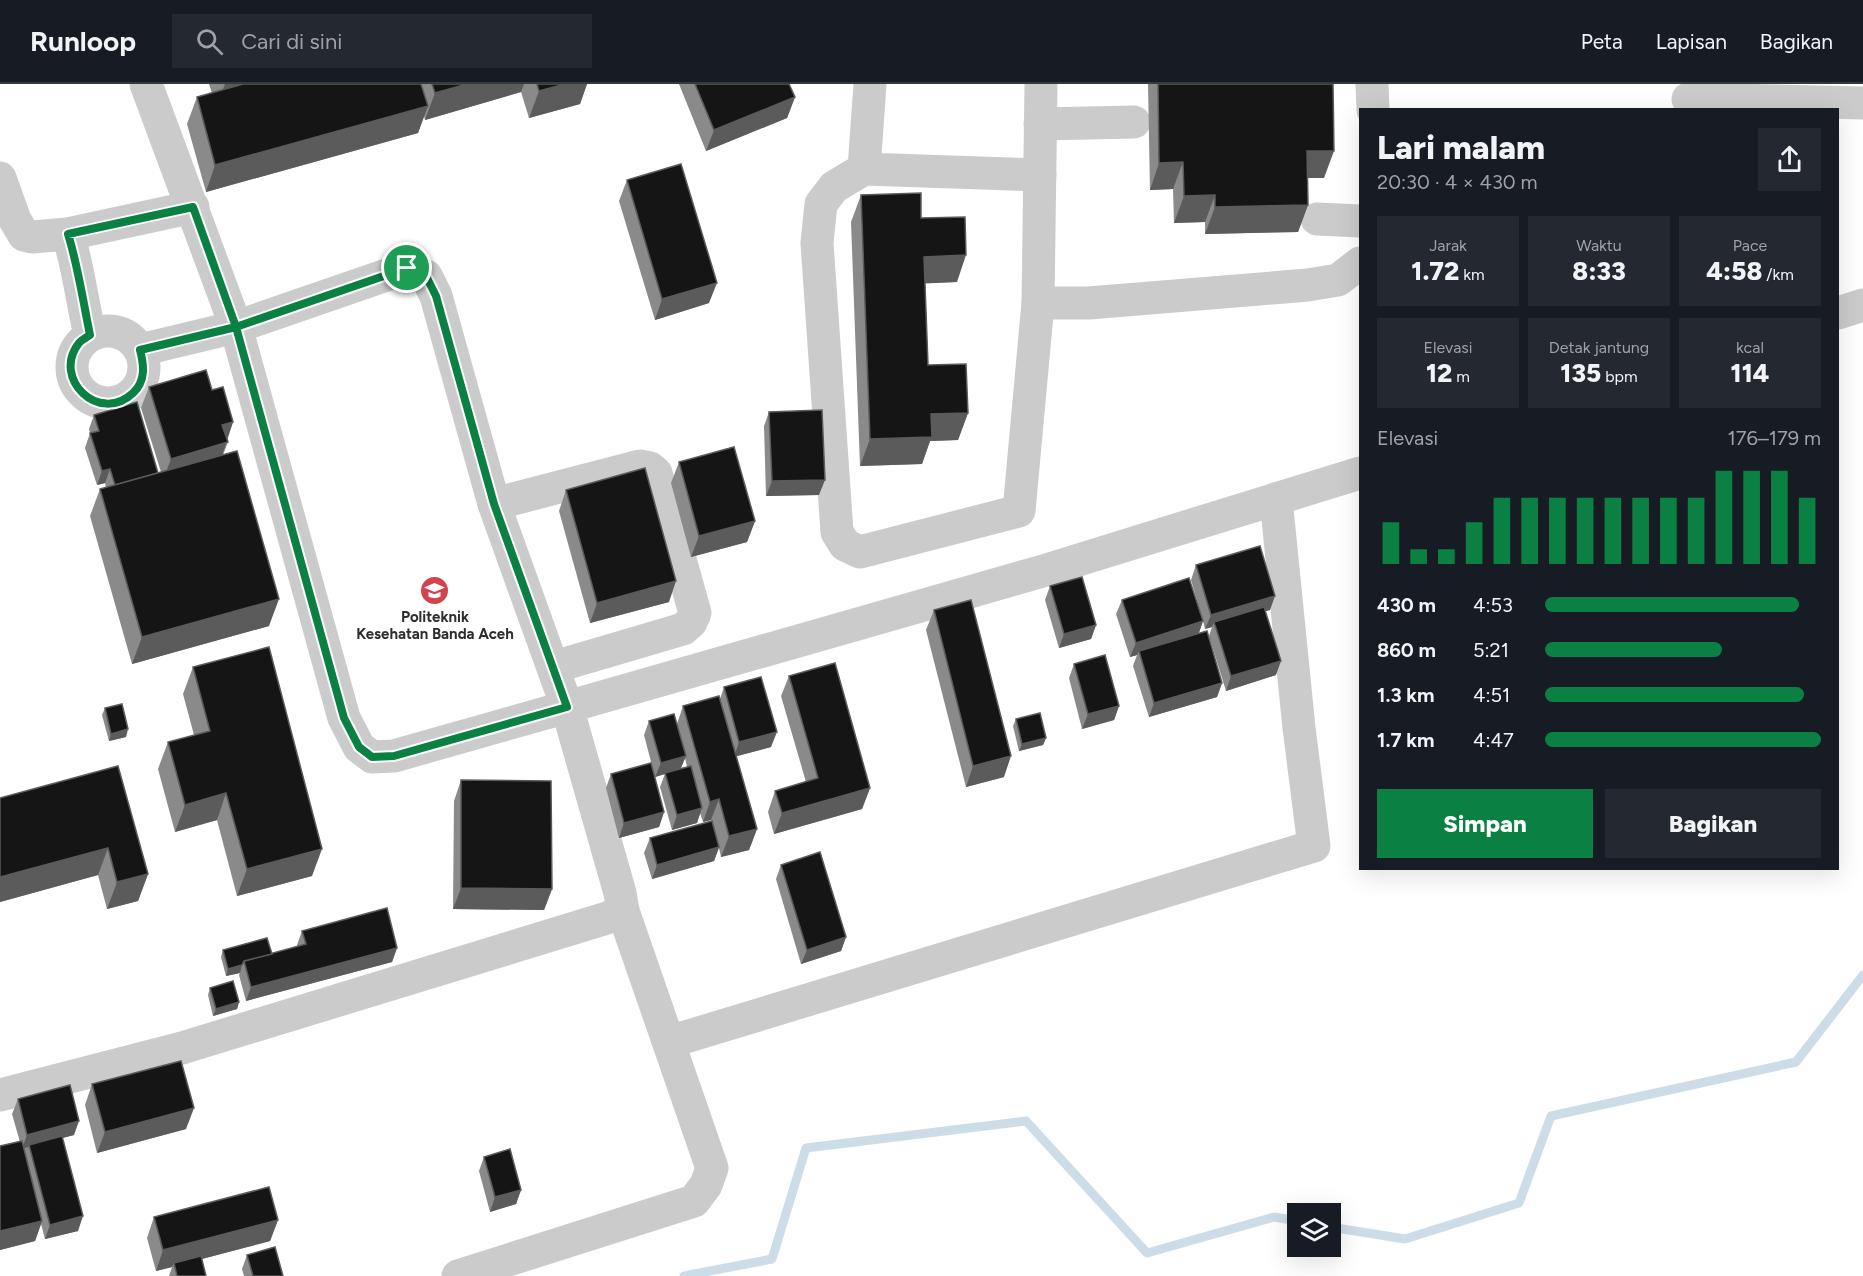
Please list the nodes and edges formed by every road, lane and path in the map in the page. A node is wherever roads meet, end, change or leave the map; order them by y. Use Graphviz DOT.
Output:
graph roads {
  1 [pos="146,84"];
  2 [pos="870,84"];
  3 [pos="1041,84"];
  4 [pos="1372,84"];
  5 [pos="1687,98"];
  6 [pos="1863,104"];
  7 [pos="1373,108"];
  8 [pos="1134,122"];
  9 [pos="1040,124"];
  10 [pos="864,170"];
  11 [pos="1040,175"];
  12 [pos="0,178"];
  13 [pos="193,207"];
  14 [pos="1317,219"];
  15 [pos="1359,221"];
  16 [pos="68,234"];
  17 [pos="1359,265"];
  18 [pos="1038,303"];
  19 [pos="1863,304"];
  20 [pos="1839,313"];
  21 [pos="236,327"];
  22 [pos="90,335"];
  23 [pos="140,350"];
  24 [pos="1359,473"];
  25 [pos="1276,500"];
  26 [pos="494,504"];
  27 [pos="554,667"];
  28 [pos="567,707"];
  29 [pos="623,911"];
  30 [pos="669,1042"];
  31 [pos="0,1095"];
  32 [pos="458,1276"];
  1 -- 13 [label="street"];
  2 -- 10 [label="street"];
  3 -- 9 [label="street"];
  4 -- 7 [label="street"];
  5 -- 6 [label="street"];
  8 -- 9 [label="street"];
  9 -- 11 [label="street"];
  10 -- 11 [label="street"];
  10 -- 18 [label="street"];
  11 -- 18 [label="street"];
  12 -- 16 [label="street"];
  13 -- 16 [label="street"];
  13 -- 21 [label="street"];
  14 -- 15 [label="street"];
  16 -- 22 [label="street"];
  17 -- 18 [label="street"];
  19 -- 20 [label="street"];
  21 -- 23 [label="street"];
  21 -- 26 [label="street"];
  21 -- 28 [label="street"];
  22 -- 23 [label="street"];
  22 -- 23 [label="street"];
  24 -- 25 [label="street"];
  25 -- 28 [label="street"];
  25 -- 30 [label="street"];
  26 -- 27 [label="street"];
  26 -- 27 [label="street"];
  27 -- 28 [label="street"];
  28 -- 29 [label="street"];
  29 -- 30 [label="street"];
  29 -- 31 [label="street"];
  30 -- 32 [label="street"];
}
